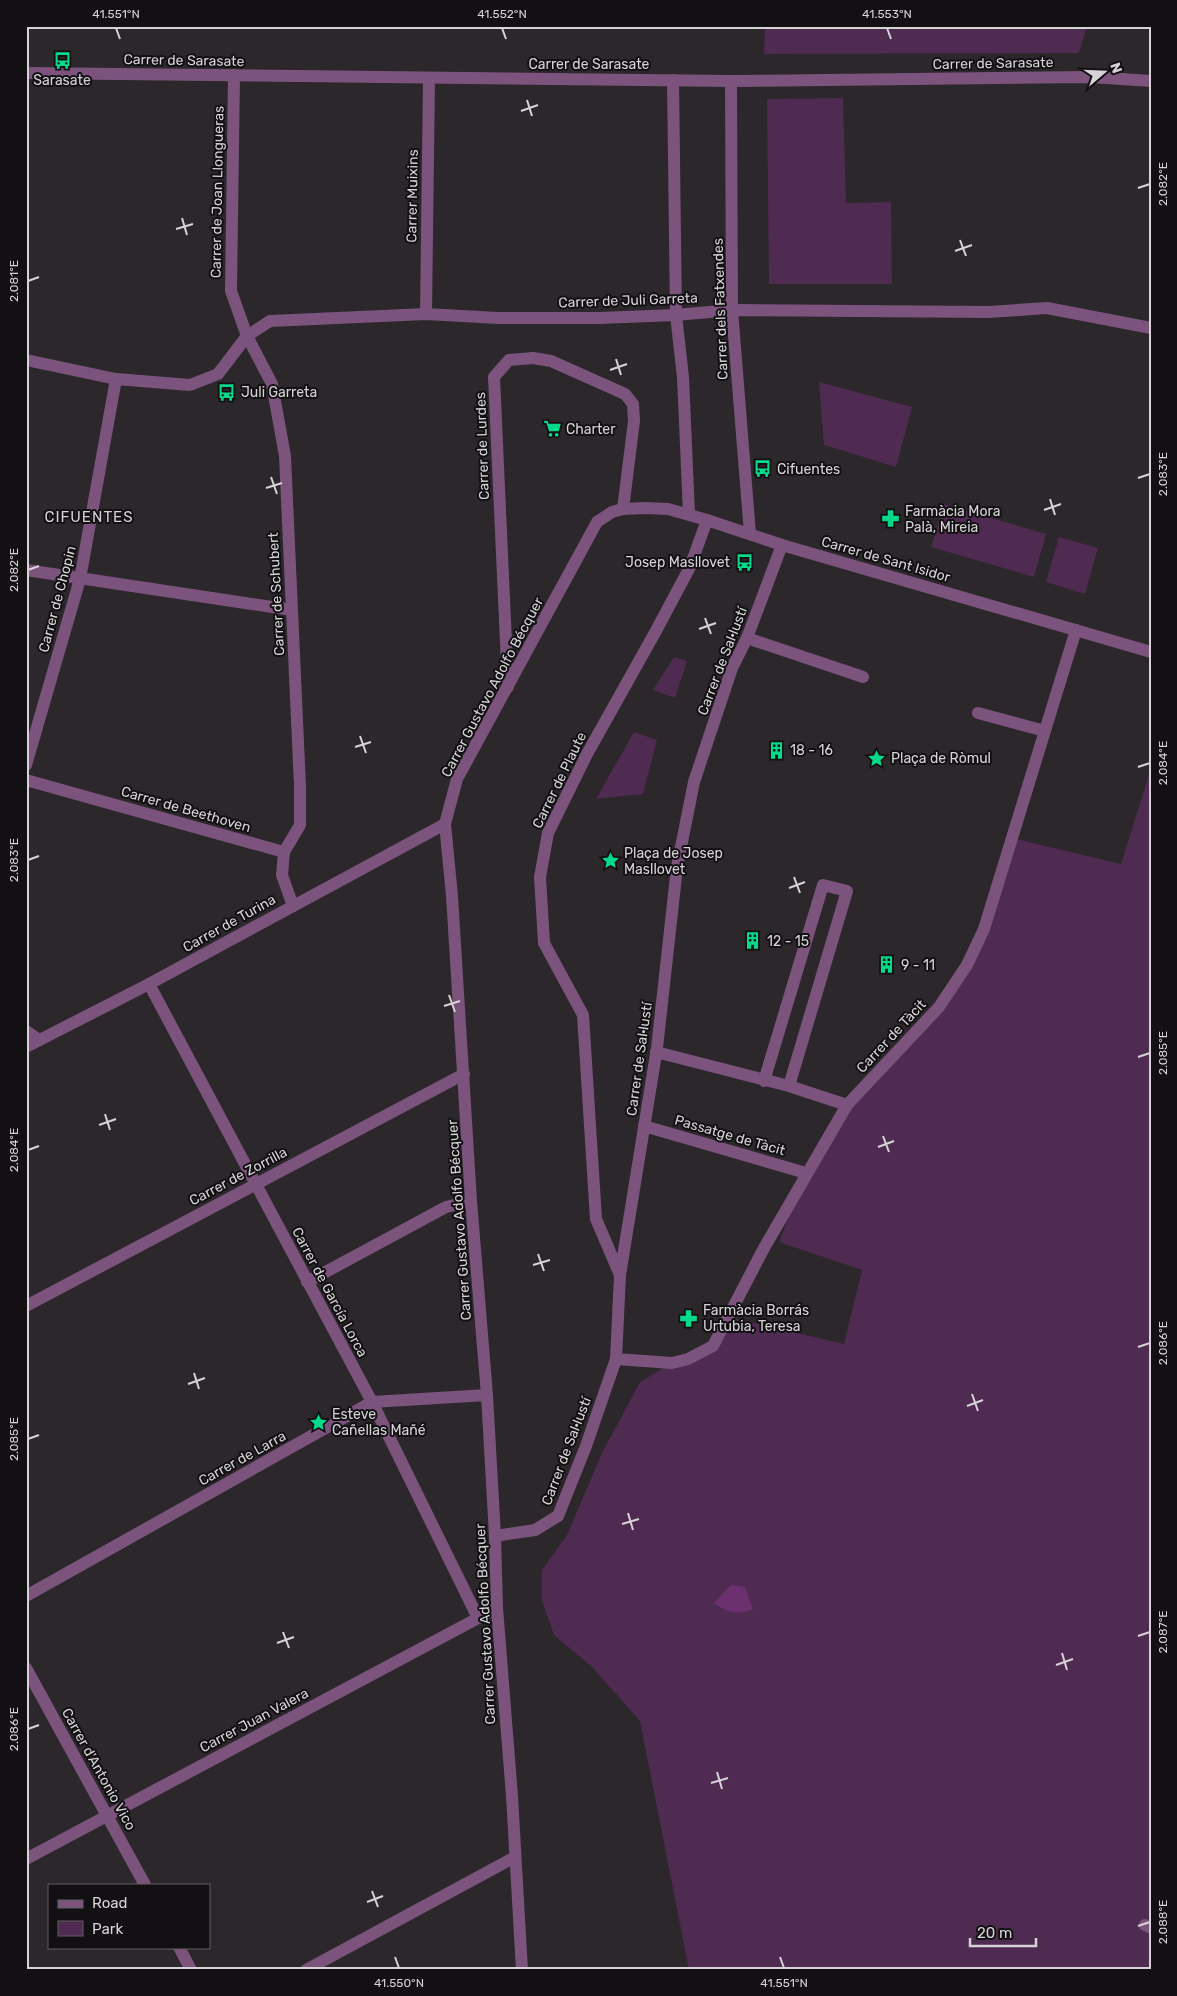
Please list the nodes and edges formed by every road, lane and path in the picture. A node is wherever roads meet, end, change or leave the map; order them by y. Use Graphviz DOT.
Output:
graph roads {
  1 [pos="26,73"];
  2 [pos="234,75"];
  3 [pos="429,78"];
  4 [pos="673,80"];
  5 [pos="731,81"];
  6 [pos="1151,81"];
  7 [pos="732,310"];
  8 [pos="426,314"];
  9 [pos="676,315"];
  10 [pos="1151,328"];
  11 [pos="248,336"];
  12 [pos="26,360"];
  13 [pos="116,379"];
  14 [pos="617,511"];
  15 [pos="689,514"];
  16 [pos="707,520"];
  17 [pos="750,534"];
  18 [pos="782,544"];
  19 [pos="26,570"];
  20 [pos="80,579"];
  21 [pos="292,610"];
  22 [pos="1076,630"];
  23 [pos="747,638"];
  24 [pos="1151,652"];
  25 [pos="863,677"];
  26 [pos="508,687"];
  27 [pos="978,714"];
  28 [pos="1045,731"];
  29 [pos="26,765"];
  30 [pos="26,780"];
  31 [pos="445,824"];
  32 [pos="284,852"];
  33 [pos="293,906"];
  34 [pos="148,984"];
  35 [pos="26,1031"];
  36 [pos="39,1040"];
  37 [pos="26,1047"];
  38 [pos="656,1052"];
  39 [pos="464,1074"];
  40 [pos="764,1081"];
  41 [pos="789,1086"];
  42 [pos="847,1105"];
  43 [pos="644,1126"];
  44 [pos="806,1174"];
  45 [pos="255,1184"];
  46 [pos="471,1200"];
  47 [pos="620,1275"];
  48 [pos="307,1282"];
  49 [pos="26,1306"];
  50 [pos="616,1359"];
  51 [pos="487,1395"];
  52 [pos="372,1402"];
  53 [pos="495,1536"];
  54 [pos="26,1596"];
  55 [pos="497,1608"];
  56 [pos="478,1618"];
  57 [pos="26,1668"];
  58 [pos="108,1815"];
  59 [pos="515,1857"];
  60 [pos="26,1859"];
  61 [pos="144,1884"];
  62 [pos="180,1948"];
  63 [pos="191,1970"];
  64 [pos="306,1970"];
  65 [pos="522,1970"];
  1 -- 2 [label="street, Carrer de Sarasate"];
  2 -- 3 [label="street, Carrer de Sarasate"];
  2 -- 11 [label="street, Carrer de Joan Llongueras"];
  3 -- 4 [label="street, Carrer de Sarasate"];
  3 -- 8 [label="street, Carrer Muixins"];
  4 -- 5 [label="street, Carrer de Sarasate"];
  4 -- 9 [label="street"];
  5 -- 6 [label="street, Carrer de Sarasate"];
  5 -- 7 [label="street, Carrer dels Fatxendes"];
  7 -- 9 [label="street, Carrer de Juli Garreta"];
  7 -- 10 [label="street, Carrer de Juli Garreta"];
  7 -- 17 [label="street, Carrer dels Fatxendes"];
  8 -- 9 [label="street, Carrer de Juli Garreta"];
  8 -- 11 [label="street, Carrer de Juli Garreta"];
  9 -- 15 [label="street"];
  11 -- 13 [label="street, Carrer de Juli Garreta"];
  11 -- 21 [label="street, Carrer de Schubert"];
  12 -- 13 [label="street"];
  13 -- 20 [label="street, Carrer de Chopin"];
  14 -- 15 [label="street, Carrer de Sant Isidor"];
  14 -- 26 [label="street, Carrer Gustavo Adolfo Bécquer"];
  14 -- 26 [label="street, Carrer de Lurdes"];
  15 -- 16 [label="street, Carrer de Sant Isidor"];
  16 -- 17 [label="street, Carrer de Sant Isidor"];
  16 -- 47 [label="street, Carrer de Plaute"];
  17 -- 18 [label="street, Carrer de Sant Isidor"];
  18 -- 22 [label="street, Carrer de Sant Isidor"];
  18 -- 23 [label="street, Carrer de Sal·lustí"];
  19 -- 20 [label="street"];
  20 -- 21 [label="street"];
  20 -- 29 [label="street, Carrer de Chopin"];
  21 -- 32 [label="street, Carrer de Schubert"];
  22 -- 24 [label="street, Carrer de Sant Isidor"];
  22 -- 28 [label="street, Carrer de Tàcit"];
  23 -- 25 [label="street"];
  23 -- 38 [label="street, Carrer de Sal·lustí"];
  26 -- 31 [label="street, Carrer Gustavo Adolfo Bécquer"];
  27 -- 28 [label="street"];
  28 -- 42 [label="street, Carrer de Tàcit"];
  30 -- 32 [label="street, Carrer de Beethoven"];
  31 -- 33 [label="street, Carrer de Turina"];
  31 -- 39 [label="street, Carrer Gustavo Adolfo Bécquer"];
  32 -- 33 [label="street"];
  33 -- 34 [label="street, Carrer de Turina"];
  34 -- 36 [label="street, Carrer de Turina"];
  34 -- 45 [label="street, Carrer de García Lorca"];
  35 -- 36 [label="street"];
  36 -- 37 [label="street, Carrer de Turina"];
  38 -- 40 [label="street"];
  38 -- 43 [label="street, Carrer de Sal·lustí"];
  39 -- 45 [label="street, Carrer de Zorrilla"];
  39 -- 46 [label="street, Carrer Gustavo Adolfo Bécquer"];
  40 -- 41 [label="street"];
  40 -- 41 [label="street"];
  41 -- 42 [label="street"];
  42 -- 44 [label="street, Carrer de Tàcit"];
  43 -- 44 [label="street, Passatge de Tàcit"];
  43 -- 47 [label="street, Carrer de Sal·lustí"];
  44 -- 50 [label="street, Carrer de Tàcit"];
  45 -- 48 [label="street, Carrer de García Lorca"];
  45 -- 49 [label="street, Carrer de Zorrilla"];
  46 -- 48 [label="street"];
  46 -- 51 [label="street, Carrer Gustavo Adolfo Bécquer"];
  47 -- 50 [label="street, Carrer de Sal·lustí"];
  48 -- 52 [label="street, Carrer de García Lorca"];
  50 -- 53 [label="street, Carrer de Sal·lustí"];
  51 -- 52 [label="street, Carrer de Larra"];
  51 -- 53 [label="street, Carrer Gustavo Adolfo Bécquer"];
  52 -- 54 [label="street, Carrer de Larra"];
  52 -- 56 [label="street, Carrer de García Lorca"];
  53 -- 55 [label="street, Carrer Gustavo Adolfo Bécquer"];
  55 -- 56 [label="street, Carrer Juan Valera"];
  55 -- 59 [label="street, Carrer Gustavo Adolfo Bécquer"];
  56 -- 58 [label="street, Carrer Juan Valera"];
  57 -- 58 [label="street, Carrer d'Antonio Vico"];
  58 -- 60 [label="street, Carrer Juan Valera"];
  58 -- 61 [label="street, Carrer d'Antonio Vico"];
  59 -- 64 [label="street"];
  59 -- 65 [label="street, Carrer Gustavo Adolfo Bécquer"];
  62 -- 63 [label="street"];
}
